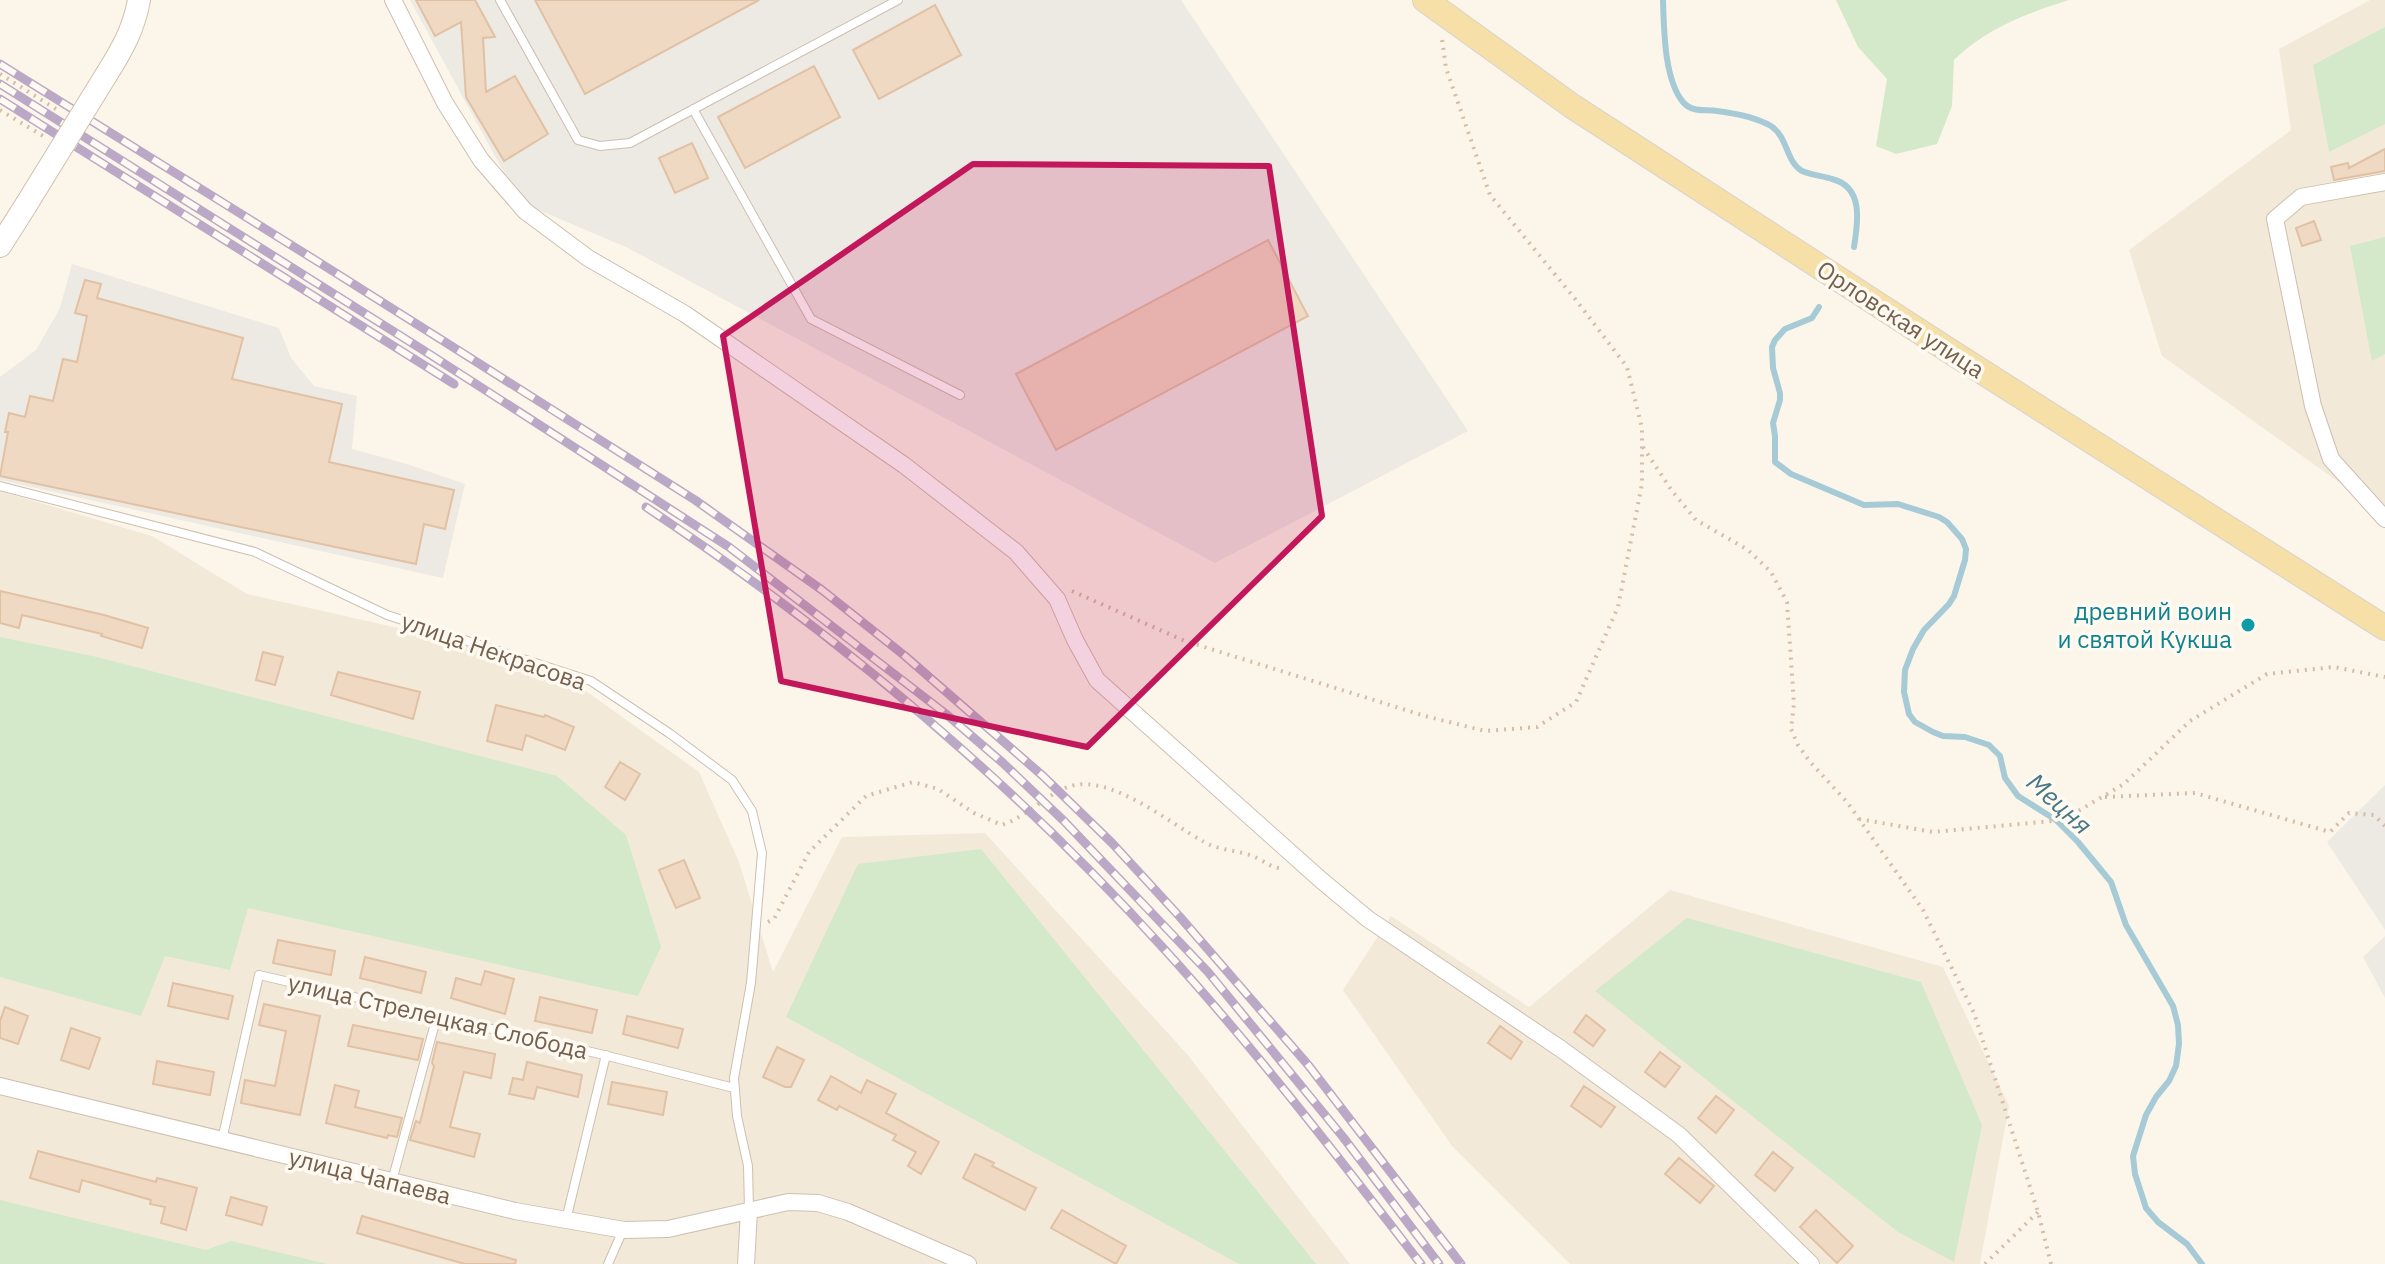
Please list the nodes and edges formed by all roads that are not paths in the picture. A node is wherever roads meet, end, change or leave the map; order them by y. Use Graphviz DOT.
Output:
graph roads {
  1 [pos="139,0"];
  2 [pos="393,0"];
  3 [pos="500,0"];
  4 [pos="898,0"];
  5 [pos="1431,4"];
  6 [pos="693,109"];
  7 [pos="2385,182"];
  8 [pos="0,246"];
  9 [pos="960,395"];
  10 [pos="0,486"];
  11 [pos="2385,519"];
  12 [pos="2385,628"];
  13 [pos="437,1016"];
  14 [pos="606,1055"];
  15 [pos="0,1086"];
  16 [pos="734,1088"];
  17 [pos="222,1140"];
  18 [pos="392,1181"];
  19 [pos="746,1212"];
  20 [pos="566,1220"];
  21 [pos="624,1230"];
  22 [pos="608,1264"];
  23 [pos="746,1264"];
  24 [pos="968,1264"];
  25 [pos="1811,1264"];
  1 -- 8 [label="main road, bridge"];
  2 -- 25 [label="street"];
  3 -- 6 [label="lane"];
  4 -- 6 [label="lane"];
  5 -- 12 [label="main road, Орловская улица"];
  6 -- 9 [label="lane"];
  7 -- 11 [label="street"];
  10 -- 16 [label="lane, улица Некрасова"];
  13 -- 14 [label="lane, улица Стрелецкая Слобода"];
  13 -- 17 [label="lane, улица Стрелецкая Слобода"];
  13 -- 18 [label="lane"];
  14 -- 16 [label="lane, улица Стрелецкая Слобода"];
  14 -- 20 [label="lane"];
  15 -- 17 [label="street, улица Чапаева"];
  16 -- 19 [label="lane, улица Некрасова"];
  17 -- 18 [label="street, улица Чапаева"];
  18 -- 20 [label="street, улица Чапаева"];
  19 -- 21 [label="street, улица Чапаева"];
  19 -- 23 [label="street"];
  19 -- 24 [label="street"];
  20 -- 21 [label="street, улица Чапаева"];
  21 -- 22 [label="lane"];
}
